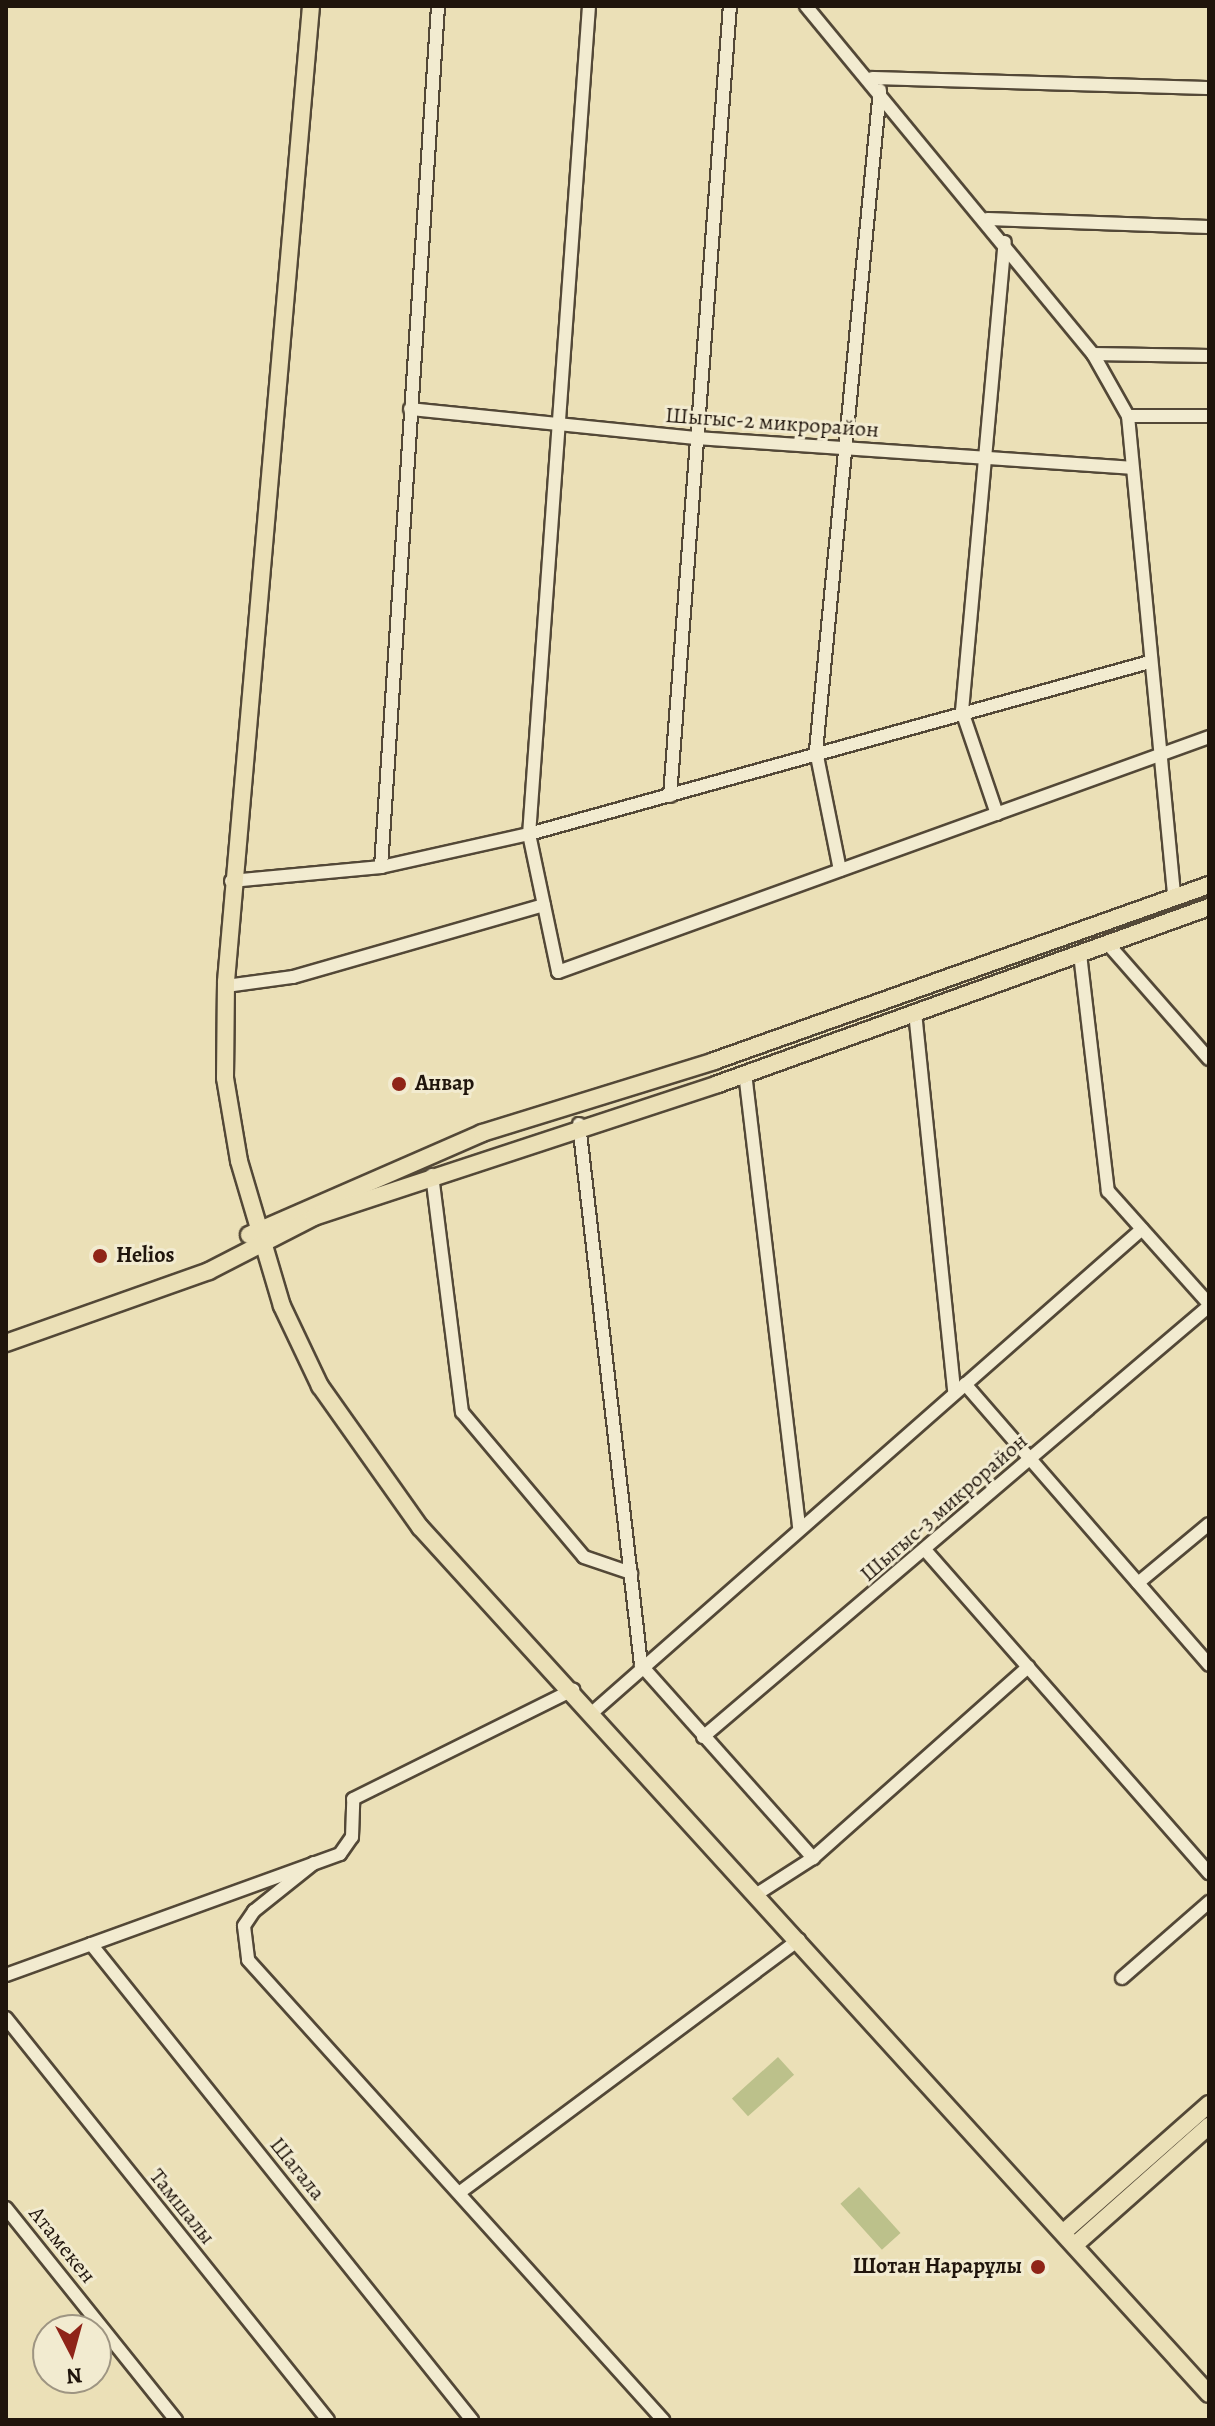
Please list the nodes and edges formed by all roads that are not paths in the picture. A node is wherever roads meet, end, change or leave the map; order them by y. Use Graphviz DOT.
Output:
graph roads {
  1 [pos="311,6"];
  2 [pos="438,6"];
  3 [pos="589,6"];
  4 [pos="730,6"];
  5 [pos="806,6"];
  6 [pos="872,78"];
  7 [pos="1209,88"];
  8 [pos="880,90"];
  9 [pos="987,219"];
  10 [pos="1209,227"];
  11 [pos="1005,242"];
  12 [pos="1093,354"];
  13 [pos="1209,356"];
  14 [pos="410,409"];
  15 [pos="1128,416"];
  16 [pos="1209,416"];
  17 [pos="558,424"];
  18 [pos="695,438"];
  19 [pos="843,448"];
  20 [pos="990,462"];
  21 [pos="1132,468"];
  22 [pos="1146,663"];
  23 [pos="962,711"];
  24 [pos="1209,737"];
  25 [pos="816,751"];
  26 [pos="1159,756"];
  27 [pos="670,796"];
  28 [pos="997,814"];
  29 [pos="529,834"];
  30 [pos="381,867"];
  31 [pos="840,870"];
  32 [pos="231,881"];
  33 [pos="1209,885"];
  34 [pos="1174,898"];
  35 [pos="544,905"];
  36 [pos="1209,907"];
  37 [pos="1108,944"];
  38 [pos="1080,954"];
  39 [pos="226,986"];
  40 [pos="915,1012"];
  41 [pos="1209,1059"];
  42 [pos="714,1061"];
  43 [pos="745,1073"];
  44 [pos="718,1084"];
  45 [pos="579,1124"];
  46 [pos="432,1175"];
  47 [pos="1142,1229"];
  48 [pos="257,1237"];
  49 [pos="1209,1305"];
  50 [pos="6,1343"];
  51 [pos="960,1388"];
  52 [pos="1031,1460"];
  53 [pos="1209,1524"];
  54 [pos="799,1528"];
  55 [pos="926,1551"];
  56 [pos="631,1573"];
  57 [pos="1138,1583"];
  58 [pos="641,1665"];
  59 [pos="1209,1665"];
  60 [pos="1028,1667"];
  61 [pos="573,1690"];
  62 [pos="593,1712"];
  63 [pos="703,1737"];
  64 [pos="813,1858"];
  65 [pos="314,1863"];
  66 [pos="1209,1873"];
  67 [pos="757,1894"];
  68 [pos="1209,1902"];
  69 [pos="799,1940"];
  70 [pos="91,1944"];
  71 [pos="6,1975"];
  72 [pos="1122,1978"];
  73 [pos="6,2018"];
  74 [pos="1209,2104"];
  75 [pos="1209,2126"];
  76 [pos="459,2193"];
  77 [pos="6,2208"];
  78 [pos="1071,2238"];
  79 [pos="1209,2394"];
  80 [pos="176,2420"];
  81 [pos="328,2420"];
  82 [pos="472,2420"];
  83 [pos="663,2420"];
  1 -- 32 [label="main road"];
  2 -- 14 [label="street"];
  3 -- 17 [label="street"];
  4 -- 18 [label="street"];
  5 -- 6 [label="street"];
  6 -- 7 [label="street"];
  6 -- 8 [label="street"];
  8 -- 9 [label="street"];
  8 -- 19 [label="street"];
  9 -- 10 [label="street"];
  9 -- 11 [label="street"];
  11 -- 12 [label="street"];
  11 -- 20 [label="street"];
  12 -- 13 [label="street"];
  12 -- 15 [label="street"];
  14 -- 17 [label="street, Шыгыс-2 микрорайон"];
  14 -- 30 [label="street"];
  15 -- 16 [label="street"];
  15 -- 21 [label="street"];
  17 -- 18 [label="street, Шыгыс-2 микрорайон"];
  17 -- 29 [label="street"];
  18 -- 19 [label="street, Шыгыс-2 микрорайон"];
  18 -- 27 [label="street"];
  19 -- 20 [label="street, Шыгыс-2 микрорайон"];
  19 -- 25 [label="street"];
  20 -- 21 [label="street, Шыгыс-2 микрорайон"];
  20 -- 23 [label="street"];
  21 -- 22 [label="street"];
  22 -- 23 [label="street"];
  22 -- 26 [label="street"];
  23 -- 25 [label="street"];
  23 -- 28 [label="street"];
  24 -- 26 [label="street"];
  25 -- 27 [label="street"];
  25 -- 31 [label="street"];
  26 -- 28 [label="street"];
  26 -- 34 [label="street"];
  27 -- 29 [label="street"];
  28 -- 31 [label="street"];
  29 -- 30 [label="street"];
  29 -- 35 [label="street"];
  30 -- 32 [label="street"];
  31 -- 35 [label="street"];
  32 -- 39 [label="main road"];
  33 -- 34 [label="main road"];
  34 -- 42 [label="main road"];
  35 -- 39 [label="street"];
  36 -- 37 [label="main road"];
  37 -- 38 [label="main road"];
  37 -- 41 [label="street"];
  38 -- 40 [label="main road"];
  38 -- 47 [label="street"];
  39 -- 48 [label="main road"];
  40 -- 43 [label="main road"];
  40 -- 51 [label="street"];
  42 -- 44 [label="main road"];
  42 -- 48 [label="main road"];
  43 -- 44 [label="main road"];
  43 -- 54 [label="street"];
  44 -- 45 [label="main road"];
  45 -- 46 [label="main road"];
  45 -- 56 [label="street"];
  46 -- 48 [label="main road"];
  46 -- 56 [label="street"];
  47 -- 49 [label="street"];
  47 -- 51 [label="street"];
  48 -- 50 [label="main road"];
  48 -- 61 [label="main road"];
  49 -- 52 [label="street, Шыгыс-3 микрорайон"];
  51 -- 52 [label="street"];
  51 -- 54 [label="street"];
  52 -- 55 [label="street, Шыгыс-3 микрорайон"];
  52 -- 57 [label="street"];
  53 -- 57 [label="street"];
  54 -- 58 [label="street"];
  55 -- 60 [label="street"];
  55 -- 63 [label="street, Шыгыс-3 микрорайон"];
  56 -- 58 [label="street"];
  57 -- 59 [label="street"];
  58 -- 62 [label="street"];
  58 -- 63 [label="street"];
  60 -- 64 [label="street"];
  60 -- 66 [label="street"];
  61 -- 62 [label="main road"];
  61 -- 65 [label="street"];
  62 -- 67 [label="main road"];
  63 -- 64 [label="street"];
  64 -- 67 [label="street"];
  65 -- 70 [label="street"];
  65 -- 76 [label="street"];
  67 -- 69 [label="main road"];
  68 -- 72 [label="street"];
  69 -- 76 [label="street"];
  69 -- 78 [label="main road"];
  70 -- 71 [label="street"];
  70 -- 82 [label="street, Шагала"];
  73 -- 81 [label="street, Тамшалы"];
  74 -- 78 [label="main road"];
  75 -- 78 [label="main road"];
  76 -- 83 [label="street"];
  77 -- 80 [label="street, Атамекен"];
  78 -- 79 [label="main road"];
}
